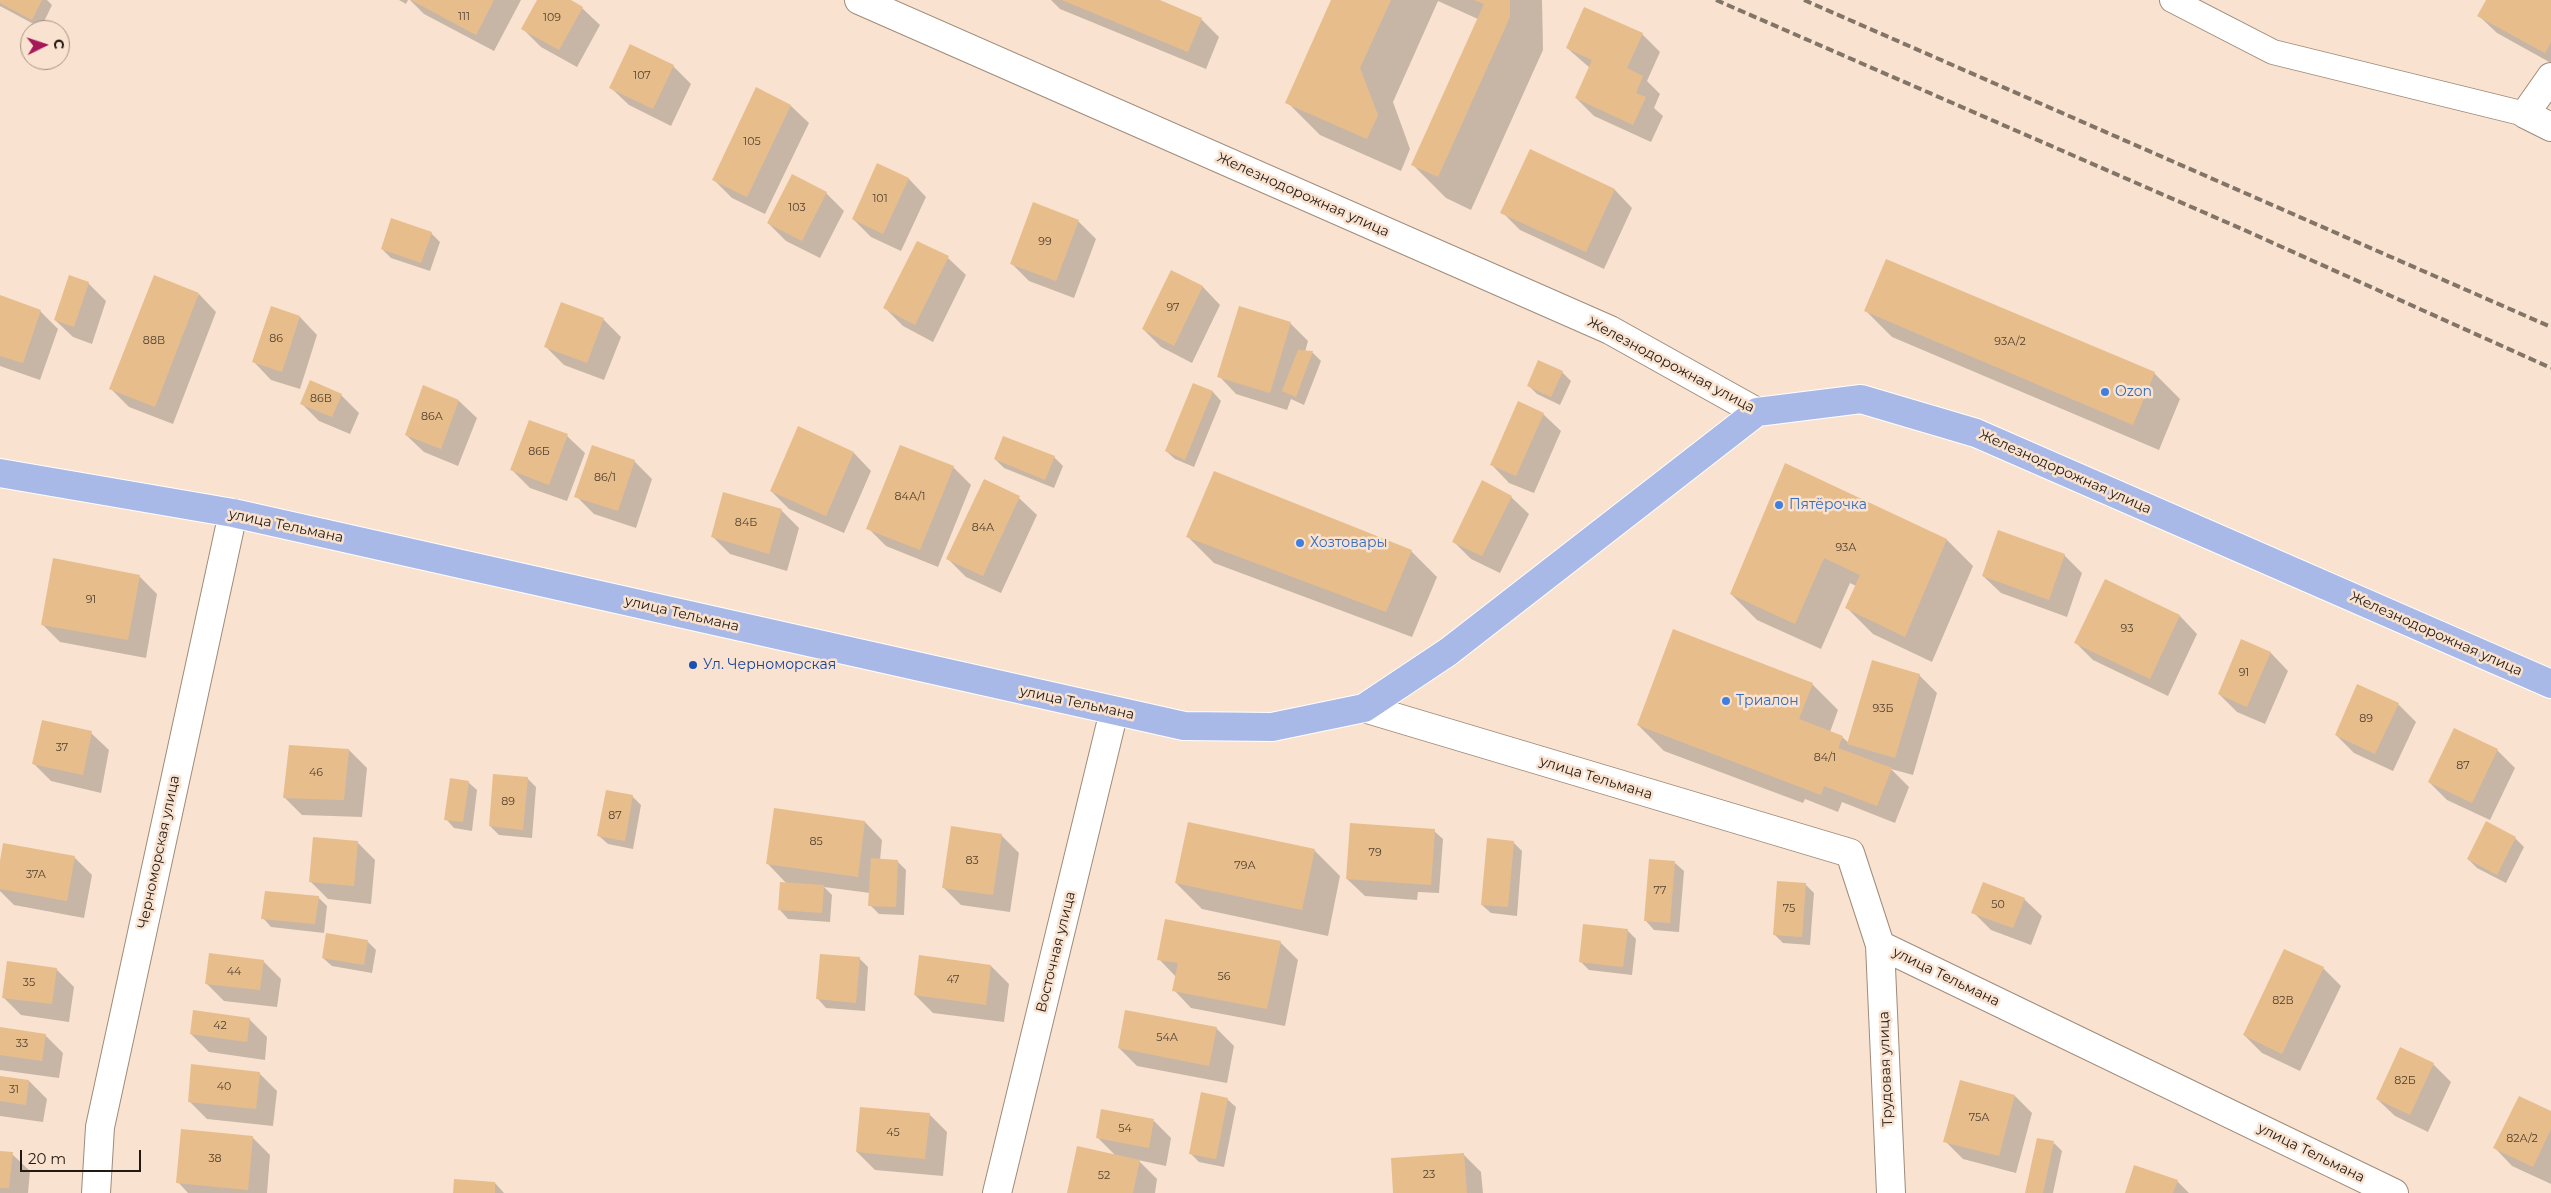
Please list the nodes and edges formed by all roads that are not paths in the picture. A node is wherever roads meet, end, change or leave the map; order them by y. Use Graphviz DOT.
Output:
graph roads {
  1 [pos="859,0"];
  2 [pos="2172,0"];
  3 [pos="2551,77"];
  4 [pos="2525,114"];
  5 [pos="2551,127"];
  6 [pos="1757,412"];
  7 [pos="0,472"];
  8 [pos="233,513"];
  9 [pos="2551,684"];
  10 [pos="1364,708"];
  11 [pos="1114,712"];
  12 [pos="1880,945"];
  13 [pos="96,1193"];
  14 [pos="997,1193"];
  15 [pos="1891,1193"];
  16 [pos="2394,1193"];
  1 -- 6 [label="street, Железнодорожная улица"];
  2 -- 4 [label="lane"];
  3 -- 4 [label="street"];
  4 -- 5 [label="street"];
  6 -- 9 [label="main road, Железнодорожная улица"];
  6 -- 10 [label="main road, улица Тельмана"];
  7 -- 8 [label="main road, улица Тельмана"];
  8 -- 11 [label="main road, улица Тельмана"];
  8 -- 13 [label="street, Черноморская улица"];
  10 -- 11 [label="main road, улица Тельмана"];
  10 -- 12 [label="street, улица Тельмана"];
  11 -- 14 [label="street, Восточная улица"];
  12 -- 15 [label="street, Трудовая улица"];
  12 -- 16 [label="street, улица Тельмана"];
}
